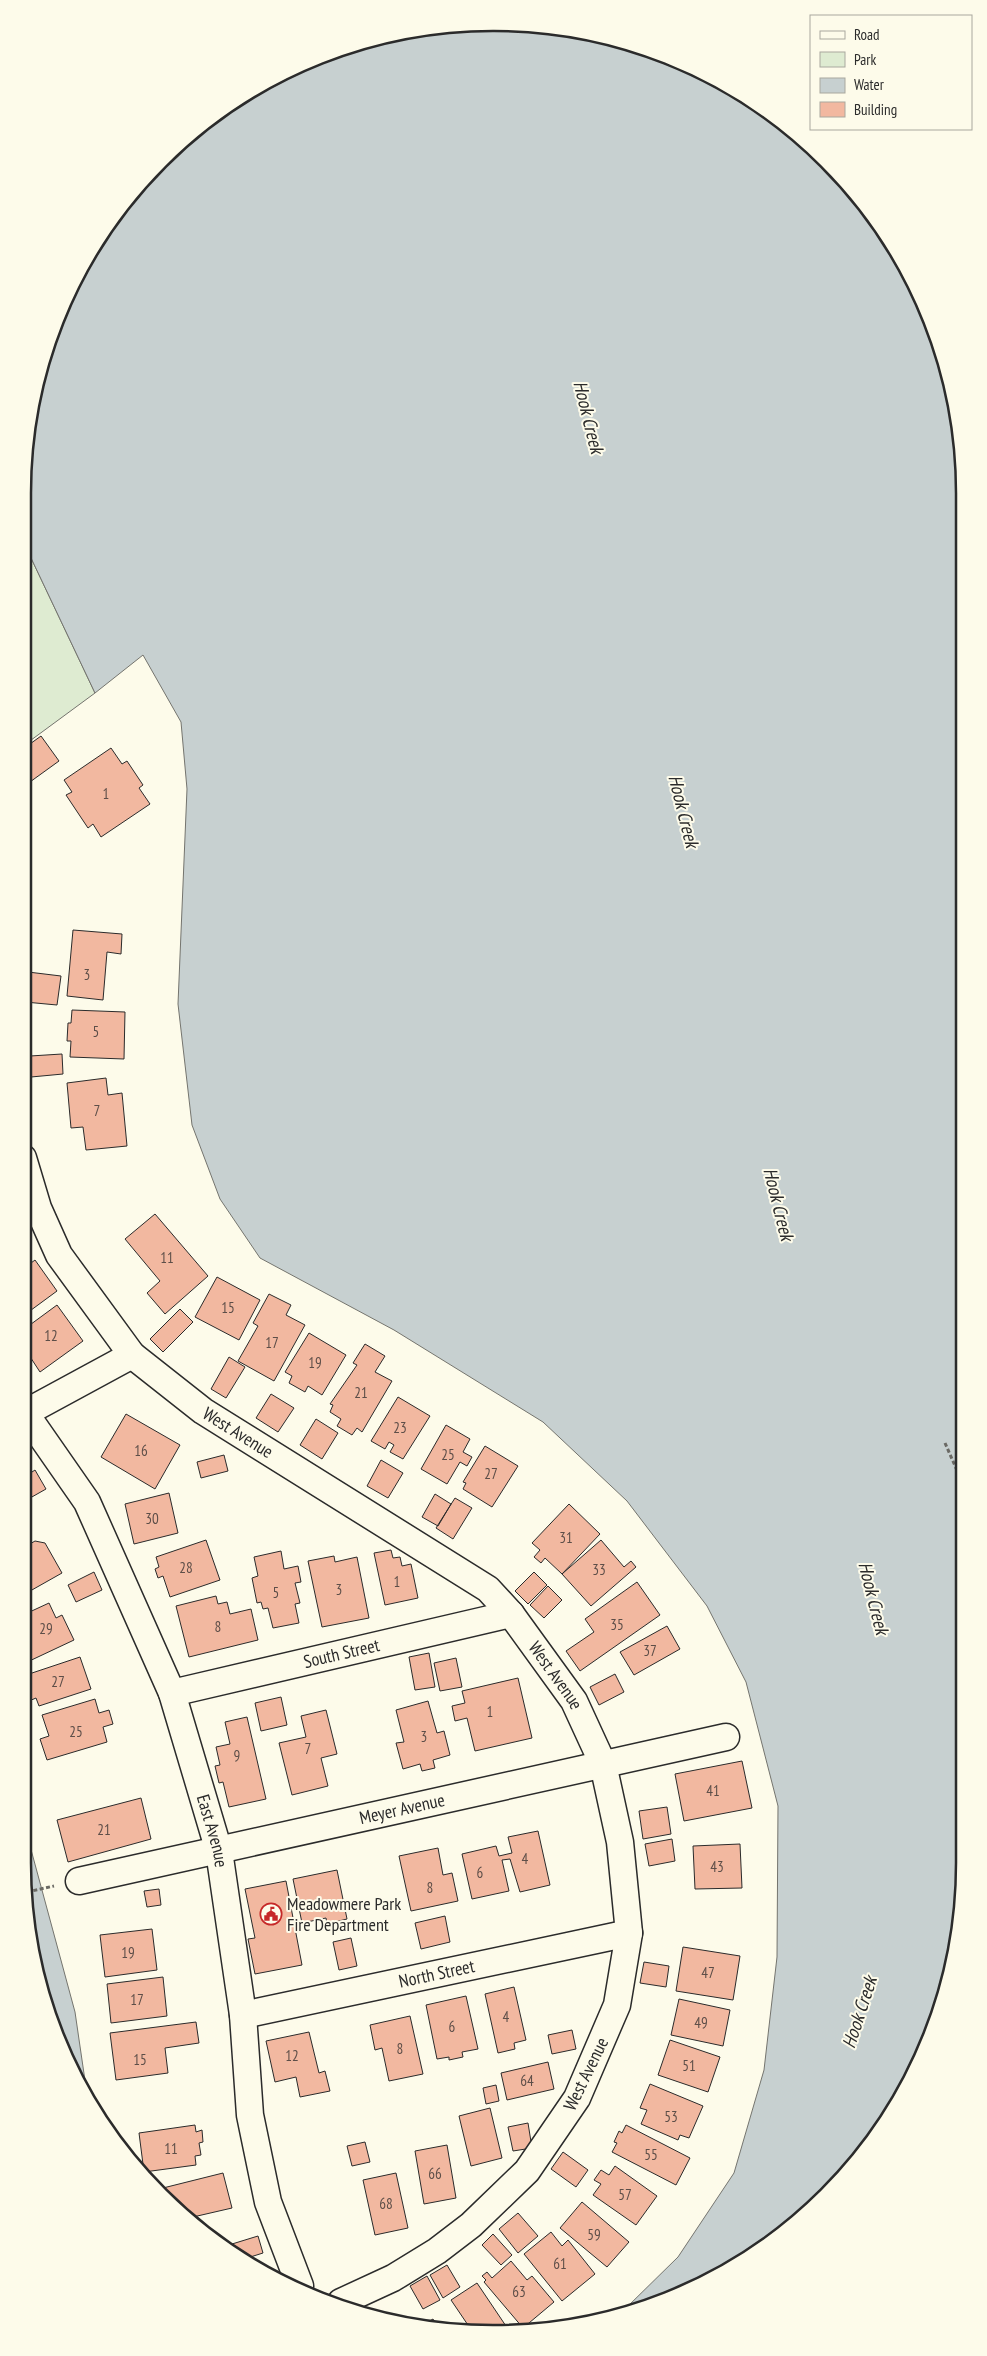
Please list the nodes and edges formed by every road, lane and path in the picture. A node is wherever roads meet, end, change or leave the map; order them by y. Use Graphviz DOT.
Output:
graph roads {
  1 [pos="31,1186"];
  2 [pos="132,1355"];
  3 [pos="31,1407"];
  4 [pos="31,1421"];
  5 [pos="945,1443"];
  6 [pos="956,1468"];
  7 [pos="512,1614"];
  8 [pos="172,1692"];
  9 [pos="726,1737"];
  10 [pos="603,1764"];
  11 [pos="220,1851"];
  12 [pos="79,1881"];
  13 [pos="629,1933"];
  14 [pos="243,2015"];
  15 [pos="298,2281"];
  16 [pos="345,2300"];
  1 -- 2 [label="street, West Avenue"];
  2 -- 3 [label="street"];
  2 -- 7 [label="street, West Avenue"];
  4 -- 8 [label="street, East Avenue"];
  5 -- 6 [label="path"];
  7 -- 8 [label="street, South Street"];
  7 -- 10 [label="street, West Avenue"];
  8 -- 11 [label="street, East Avenue"];
  9 -- 10 [label="street, Meyer Avenue"];
  10 -- 11 [label="street, Meyer Avenue"];
  10 -- 13 [label="street, West Avenue"];
  11 -- 12 [label="street, Meyer Avenue"];
  11 -- 14 [label="street, East Avenue"];
  13 -- 14 [label="street, North Street"];
  13 -- 16 [label="street, West Avenue"];
  14 -- 15 [label="street, East Avenue"];
}
